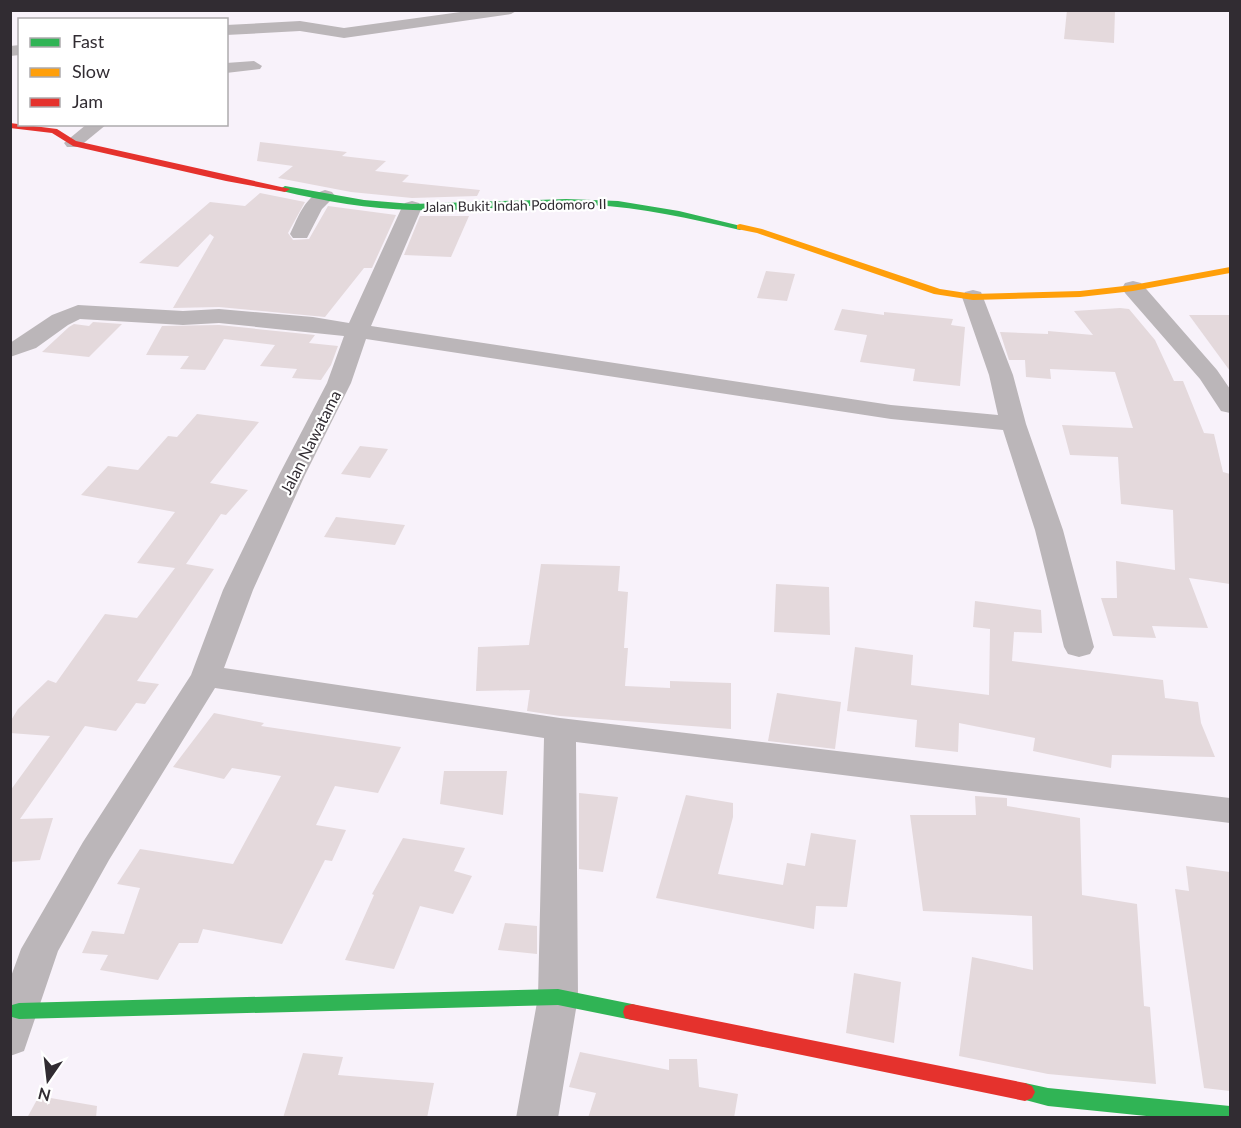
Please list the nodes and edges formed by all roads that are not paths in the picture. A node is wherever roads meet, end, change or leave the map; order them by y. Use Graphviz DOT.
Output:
graph roads {
  1 [pos="511,10"];
  2 [pos="228,30"];
  3 [pos="254,66"];
  4 [pos="228,69"];
  5 [pos="10,125"];
  6 [pos="96,126"];
  7 [pos="73,143"];
  8 [pos="325,196"];
  9 [pos="411,207"];
  10 [pos="300,234"];
  11 [pos="1230,270"];
  12 [pos="1133,288"];
  13 [pos="973,297"];
  14 [pos="358,330"];
  15 [pos="10,350"];
  16 [pos="1230,406"];
  17 [pos="1013,424"];
  18 [pos="1079,647"];
  19 [pos="206,676"];
  20 [pos="560,729"];
  21 [pos="1230,811"];
  22 [pos="558,997"];
  23 [pos="15,1025"];
  24 [pos="1230,1116"];
  25 [pos="537,1118"];
  1 -- 2 [label="street"];
  3 -- 4 [label="street"];
  5 -- 7 [label="street, Jalan Bukit Indah Podomoro II"];
  6 -- 7 [label="street"];
  7 -- 8 [label="street, Jalan Bukit Indah Podomoro II"];
  8 -- 9 [label="street, Jalan Bukit Indah Podomoro II"];
  8 -- 10 [label="street"];
  9 -- 13 [label="street, Jalan Bukit Indah Podomoro II"];
  9 -- 14 [label="street, Jalan Nawatama"];
  11 -- 12 [label="street, Jalan Bukit Indah Podomoro II"];
  12 -- 13 [label="street, Jalan Bukit Indah Podomoro II"];
  12 -- 16 [label="street"];
  13 -- 17 [label="street"];
  14 -- 15 [label="street"];
  14 -- 17 [label="street"];
  14 -- 19 [label="street, Jalan Nawatama"];
  17 -- 18 [label="street"];
  19 -- 20 [label="street"];
  19 -- 23 [label="street, Jalan Nawatama"];
  20 -- 21 [label="street"];
  20 -- 22 [label="street"];
  22 -- 23 [label="street"];
  22 -- 24 [label="street"];
  22 -- 25 [label="street"];
}
